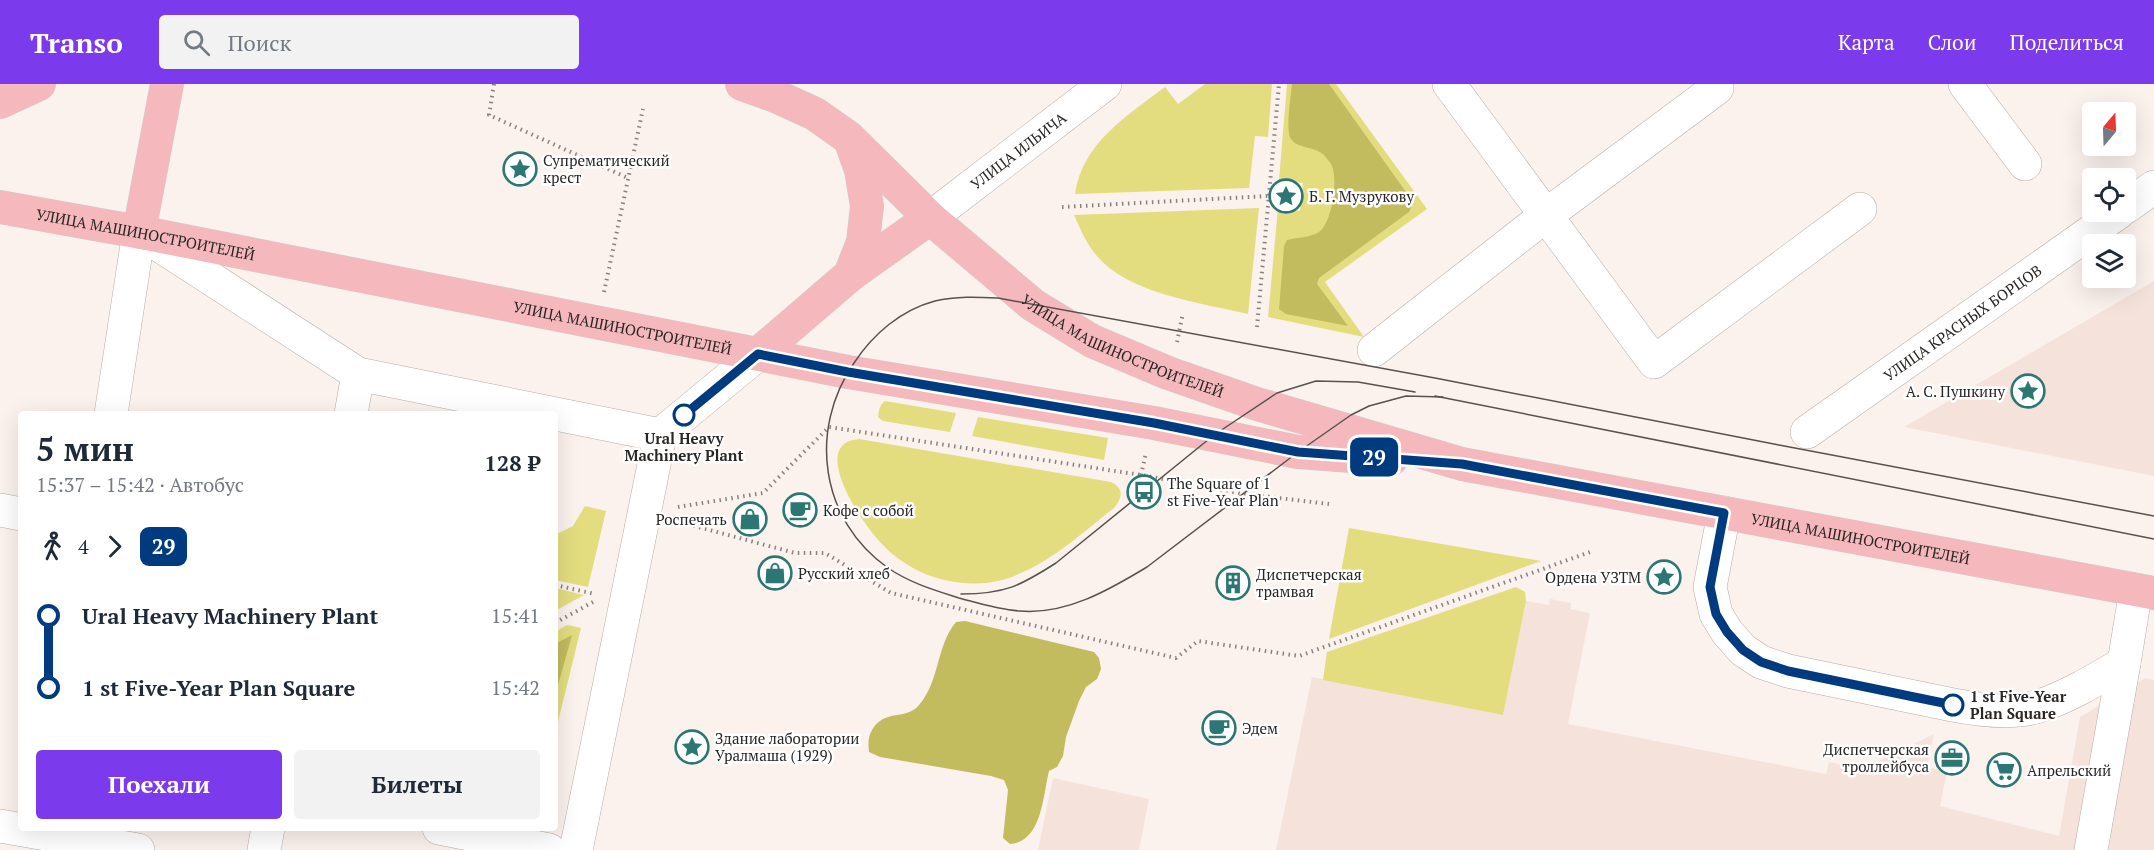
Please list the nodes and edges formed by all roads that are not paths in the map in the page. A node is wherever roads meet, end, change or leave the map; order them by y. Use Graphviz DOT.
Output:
graph roads {
  1 [pos="39,84"];
  2 [pos="167,84"];
  3 [pos="742,84"];
  4 [pos="1105,84"];
  5 [pos="1449,84"];
  6 [pos="1965,84"];
  7 [pos="1718,85"];
  8 [pos="0,102"];
  9 [pos="849,138"];
  10 [pos="2025,164"];
  11 [pos="2154,187"];
  12 [pos="2136,200"];
  13 [pos="0,207"];
  14 [pos="1860,210"];
  15 [pos="1545,216"];
  16 [pos="930,218"];
  17 [pos="2106,222"];
  18 [pos="139,232"];
  19 [pos="850,275"];
  20 [pos="1374,350"];
  21 [pos="758,354"];
  22 [pos="358,374"];
  23 [pos="111,411"];
  24 [pos="352,411"];
  25 [pos="541,411"];
  26 [pos="558,414"];
  27 [pos="1807,432"];
  28 [pos="660,435"];
  29 [pos="1462,464"];
  30 [pos="0,510"];
  31 [pos="18,513"];
  32 [pos="1724,513"];
  33 [pos="2145,592"];
  34 [pos="2124,663"];
  35 [pos="0,826"];
  36 [pos="18,829"];
  37 [pos="29,831"];
  38 [pos="267,831"];
  39 [pos="454,831"];
  40 [pos="138,850"];
  41 [pos="264,850"];
  42 [pos="549,850"];
  43 [pos="576,850"];
  44 [pos="2091,850"];
  1 -- 8 [label="main road"];
  2 -- 18 [label="main road"];
  3 -- 9 [label="main road, УЛИЦА МАШИНОСТРОИТЕЛЕЙ"];
  4 -- 16 [label="street, УЛИЦА ИЛЬИЧА"];
  5 -- 15 [label="street"];
  6 -- 10 [label="street"];
  7 -- 15 [label="street"];
  9 -- 16 [label="main road, УЛИЦА МАШИНОСТРОИТЕЛЕЙ"];
  9 -- 19 [label="main road"];
  11 -- 12 [label="street"];
  13 -- 18 [label="main road, УЛИЦА МАШИНОСТРОИТЕЛЕЙ"];
  14 -- 15 [label="street"];
  15 -- 20 [label="street"];
  16 -- 19 [label="main road"];
  16 -- 29 [label="main road, УЛИЦА МАШИНОСТРОИТЕЛЕЙ"];
  17 -- 27 [label="street, УЛИЦА КРАСНЫХ БОРЦОВ"];
  18 -- 21 [label="main road, УЛИЦА МАШИНОСТРОИТЕЛЕЙ"];
  18 -- 22 [label="street"];
  18 -- 23 [label="street"];
  19 -- 21 [label="main road"];
  21 -- 28 [label="street"];
  21 -- 29 [label="main road, УЛИЦА МАШИНОСТРОИТЕЛЕЙ"];
  22 -- 24 [label="street"];
  22 -- 25 [label="street"];
  26 -- 28 [label="street"];
  28 -- 43 [label="street"];
  29 -- 32 [label="main road, УЛИЦА МАШИНОСТРОИТЕЛЕЙ"];
  30 -- 31 [label="street"];
  32 -- 33 [label="main road, УЛИЦА МАШИНОСТРОИТЕЛЕЙ"];
  32 -- 34 [label="street"];
  33 -- 34 [label="street"];
  34 -- 44 [label="street"];
  35 -- 36 [label="street"];
  37 -- 40 [label="street"];
  38 -- 41 [label="street"];
  39 -- 42 [label="street"];
}
